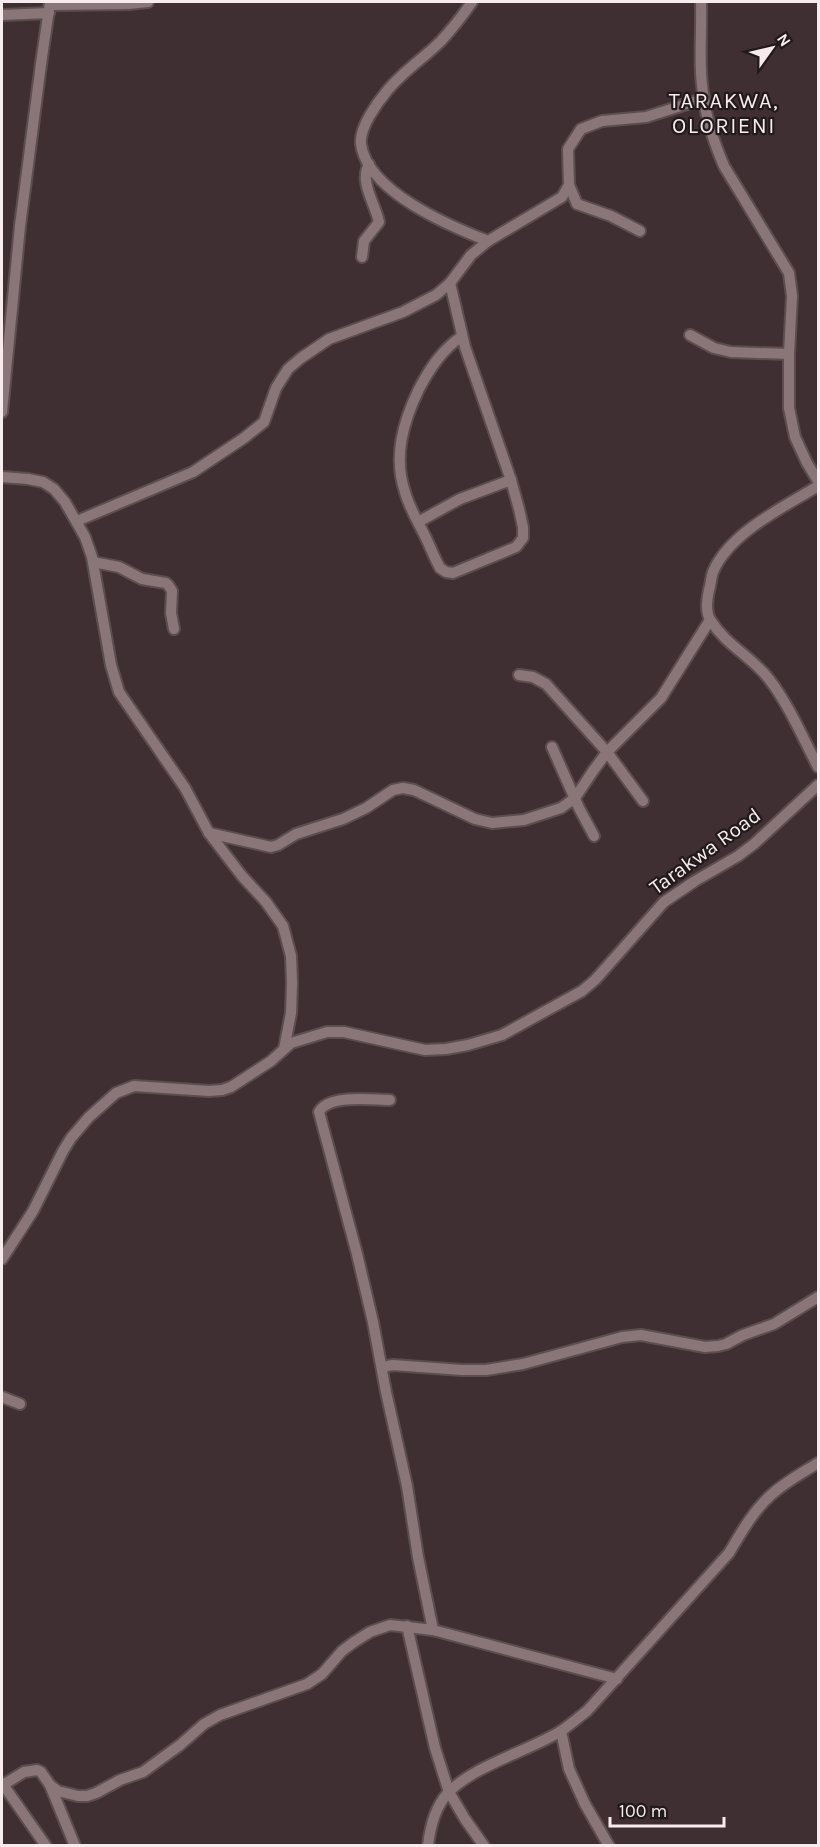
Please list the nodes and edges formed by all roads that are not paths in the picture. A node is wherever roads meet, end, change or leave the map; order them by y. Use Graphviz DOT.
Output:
graph roads {
  1 [pos="148,2"];
  2 [pos="472,2"];
  3 [pos="701,2"];
  4 [pos="50,6"];
  5 [pos="2,15"];
  6 [pos="704,99"];
  7 [pos="369,164"];
  8 [pos="569,185"];
  9 [pos="640,231"];
  10 [pos="488,241"];
  11 [pos="362,257"];
  12 [pos="450,283"];
  13 [pos="690,335"];
  14 [pos="462,336"];
  15 [pos="789,354"];
  16 [pos="2,412"];
  17 [pos="2,477"];
  18 [pos="511,480"];
  19 [pos="819,481"];
  20 [pos="819,486"];
  21 [pos="77,521"];
  22 [pos="418,522"];
  23 [pos="93,562"];
  24 [pos="710,620"];
  25 [pos="174,629"];
  26 [pos="519,675"];
  27 [pos="552,747"];
  28 [pos="607,752"];
  29 [pos="819,767"];
  30 [pos="819,785"];
  31 [pos="575,798"];
  32 [pos="643,801"];
  33 [pos="209,833"];
  34 [pos="594,836"];
  35 [pos="284,1049"];
  36 [pos="390,1100"];
  37 [pos="2,1259"];
  38 [pos="819,1297"];
  39 [pos="382,1367"];
  40 [pos="2,1397"];
  41 [pos="20,1404"];
  42 [pos="819,1463"];
  43 [pos="407,1626"];
  44 [pos="433,1629"];
  45 [pos="617,1679"];
  46 [pos="561,1731"];
  47 [pos="2,1784"];
  48 [pos="50,1785"];
  49 [pos="449,1792"];
  50 [pos="46,1845"];
  51 [pos="75,1845"];
  52 [pos="428,1845"];
  53 [pos="484,1845"];
  54 [pos="609,1845"];
  1 -- 4 [label="street"];
  2 -- 7 [label="street"];
  3 -- 6 [label="street"];
  4 -- 5 [label="street"];
  4 -- 16 [label="street"];
  6 -- 8 [label="street"];
  6 -- 15 [label="street"];
  7 -- 10 [label="street"];
  7 -- 11 [label="street"];
  8 -- 9 [label="street"];
  8 -- 10 [label="street"];
  10 -- 12 [label="street"];
  12 -- 14 [label="street"];
  12 -- 21 [label="street"];
  13 -- 15 [label="street"];
  14 -- 18 [label="street"];
  14 -- 22 [label="street"];
  15 -- 19 [label="street"];
  17 -- 21 [label="street"];
  18 -- 22 [label="street"];
  18 -- 22 [label="street"];
  20 -- 24 [label="street"];
  21 -- 23 [label="street"];
  23 -- 25 [label="street"];
  23 -- 33 [label="street"];
  24 -- 28 [label="street"];
  24 -- 29 [label="street"];
  26 -- 28 [label="street"];
  27 -- 31 [label="street"];
  28 -- 31 [label="street"];
  28 -- 32 [label="street"];
  30 -- 35 [label="street, Tarakwa Road"];
  31 -- 33 [label="street"];
  31 -- 34 [label="street"];
  33 -- 35 [label="street"];
  35 -- 37 [label="street, Tarakwa Road"];
  36 -- 39 [label="street"];
  38 -- 39 [label="street"];
  39 -- 44 [label="street"];
  40 -- 41 [label="street"];
  42 -- 45 [label="street"];
  43 -- 44 [label="street"];
  43 -- 48 [label="street"];
  43 -- 49 [label="street"];
  44 -- 45 [label="street"];
  45 -- 46 [label="street"];
  46 -- 49 [label="street"];
  46 -- 54 [label="street"];
  47 -- 48 [label="street"];
  47 -- 50 [label="street"];
  48 -- 51 [label="street"];
  49 -- 52 [label="street"];
  49 -- 53 [label="street"];
}
